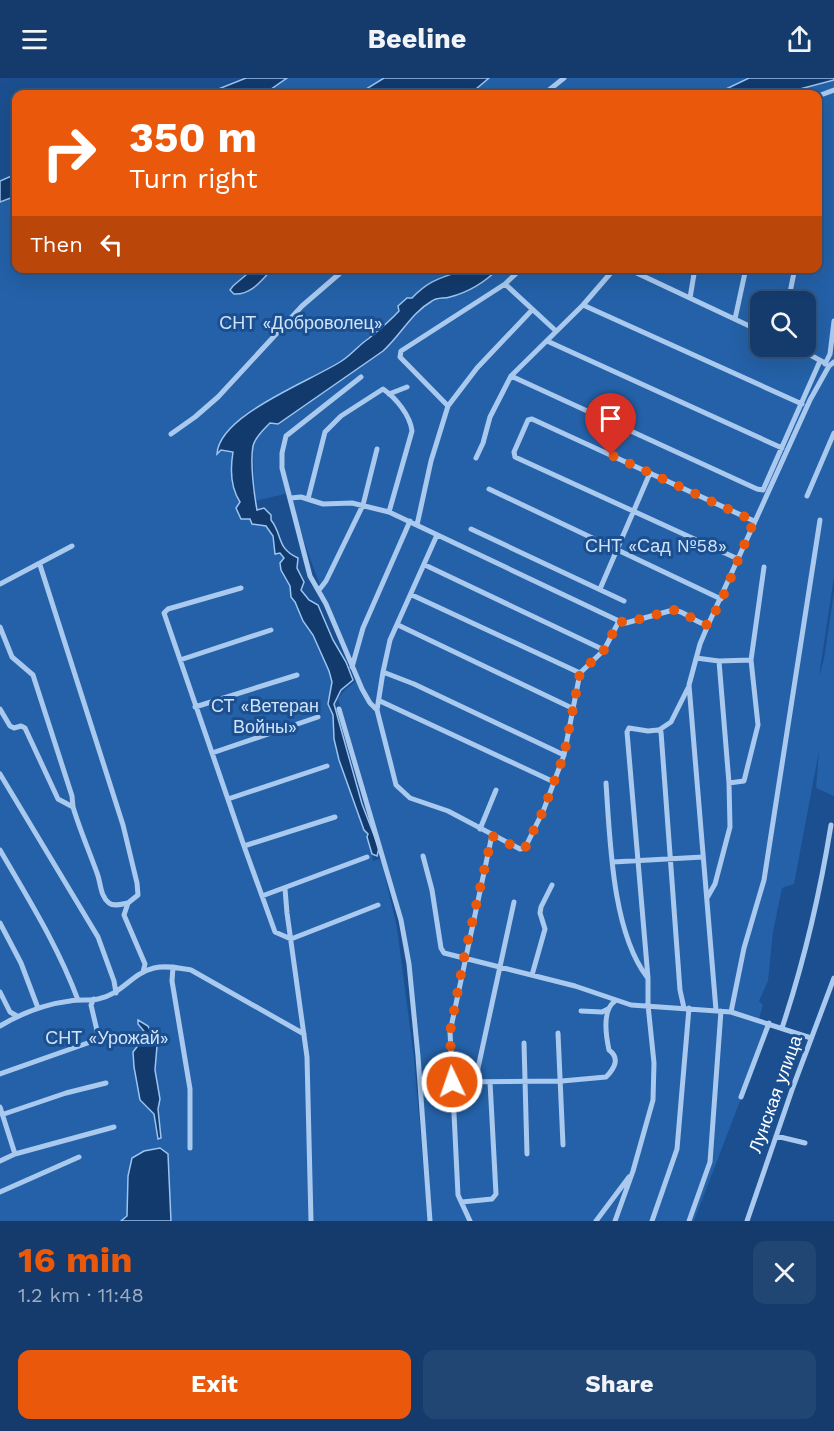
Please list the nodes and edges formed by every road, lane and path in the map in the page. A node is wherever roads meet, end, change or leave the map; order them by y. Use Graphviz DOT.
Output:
graph roads {
  1 [pos="564,78"];
  2 [pos="549,90"];
  3 [pos="340,273"];
  4 [pos="517,273"];
  5 [pos="611,273"];
  6 [pos="637,273"];
  7 [pos="694,273"];
  8 [pos="745,273"];
  9 [pos="794,273"];
  10 [pos="506,284"];
  11 [pos="791,291"];
  12 [pos="690,298"];
  13 [pos="583,305"];
  14 [pos="532,310"];
  15 [pos="735,319"];
  16 [pos="834,321"];
  17 [pos="750,326"];
  18 [pos="556,331"];
  19 [pos="547,341"];
  20 [pos="827,363"];
  21 [pos="511,376"];
  22 [pos="361,377"];
  23 [pos="406,387"];
  24 [pos="389,394"];
  25 [pos="802,404"];
  26 [pos="448,406"];
  27 [pos="834,433"];
  28 [pos="171,434"];
  29 [pos="782,448"];
  30 [pos="377,449"];
  31 [pos="476,458"];
  32 [pos="650,473"];
  33 [pos="489,489"];
  34 [pos="807,496"];
  35 [pos="291,498"];
  36 [pos="308,499"];
  37 [pos="363,505"];
  38 [pos="633,511"];
  39 [pos="389,512"];
  40 [pos="820,519"];
  41 [pos="410,521"];
  42 [pos="754,521"];
  43 [pos="417,525"];
  44 [pos="471,529"];
  45 [pos="437,535"];
  46 [pos="72,546"];
  47 [pos="617,550"];
  48 [pos="738,559"];
  49 [pos="40,565"];
  50 [pos="424,565"];
  51 [pos="764,567"];
  52 [pos="0,584"];
  53 [pos="241,588"];
  54 [pos="319,590"];
  55 [pos="600,590"];
  56 [pos="412,595"];
  57 [pos="722,599"];
  58 [pos="624,601"];
  59 [pos="619,621"];
  60 [pos="398,625"];
  61 [pos="708,625"];
  62 [pos="0,627"];
  63 [pos="271,630"];
  64 [pos="604,650"];
  65 [pos="696,658"];
  66 [pos="180,660"];
  67 [pos="751,660"];
  68 [pos="719,661"];
  69 [pos="351,668"];
  70 [pos="383,672"];
  71 [pos="580,673"];
  72 [pos="297,675"];
  73 [pos="689,685"];
  74 [pos="380,701"];
  75 [pos="195,707"];
  76 [pos="0,709"];
  77 [pos="339,709"];
  78 [pos="574,709"];
  79 [pos="377,710"];
  80 [pos="318,717"];
  81 [pos="659,730"];
  82 [pos="212,753"];
  83 [pos="564,755"];
  84 [pos="327,766"];
  85 [pos="0,774"];
  86 [pos="554,782"];
  87 [pos="606,783"];
  88 [pos="729,783"];
  89 [pos="496,790"];
  90 [pos="228,799"];
  91 [pos="72,807"];
  92 [pos="335,817"];
  93 [pos="831,825"];
  94 [pos="480,829"];
  95 [pos="492,836"];
  96 [pos="244,846"];
  97 [pos="0,850"];
  98 [pos="423,856"];
  99 [pos="367,857"];
  100 [pos="703,857"];
  101 [pos="826,858"];
  102 [pos="671,860"];
  103 [pos="834,860"];
  104 [pos="638,861"];
  105 [pos="613,862"];
  106 [pos="552,885"];
  107 [pos="285,889"];
  108 [pos="262,896"];
  109 [pos="706,900"];
  110 [pos="514,902"];
  111 [pos="128,903"];
  112 [pos="378,905"];
  113 [pos="0,922"];
  114 [pos="291,939"];
  115 [pos="464,958"];
  116 [pos="499,966"];
  117 [pos="173,967"];
  118 [pos="143,972"];
  119 [pos="532,975"];
  120 [pos="648,978"];
  121 [pos="834,978"];
  122 [pos="0,992"];
  123 [pos="116,993"];
  124 [pos="94,999"];
  125 [pos="78,1000"];
  126 [pos="615,1001"];
  127 [pos="648,1005"];
  128 [pos="38,1008"];
  129 [pos="609,1008"];
  130 [pos="687,1008"];
  131 [pos="581,1011"];
  132 [pos="718,1011"];
  133 [pos="731,1012"];
  134 [pos="17,1016"];
  135 [pos="769,1023"];
  136 [pos="0,1026"];
  137 [pos="782,1028"];
  138 [pos="558,1033"];
  139 [pos="304,1034"];
  140 [pos="811,1038"];
  141 [pos="524,1043"];
  142 [pos="0,1074"];
  143 [pos="526,1081"];
  144 [pos="562,1081"];
  145 [pos="452,1082"];
  146 [pos="475,1082"];
  147 [pos="490,1082"];
  148 [pos="106,1083"];
  149 [pos="741,1097"];
  150 [pos="0,1107"];
  151 [pos="4,1114"];
  152 [pos="114,1127"];
  153 [pos="776,1136"];
  154 [pos="805,1143"];
  155 [pos="563,1144"];
  156 [pos="190,1148"];
  157 [pos="15,1154"];
  158 [pos="527,1154"];
  159 [pos="79,1157"];
  160 [pos="0,1161"];
  161 [pos="633,1171"];
  162 [pos="0,1192"];
  163 [pos="462,1202"];
  164 [pos="310,1221"];
  165 [pos="430,1221"];
  166 [pos="470,1221"];
  167 [pos="596,1221"];
  168 [pos="615,1221"];
  169 [pos="652,1221"];
  170 [pos="689,1221"];
  171 [pos="747,1221"];
  1 -- 2 [label="street"];
  3 -- 28 [label="street"];
  4 -- 10 [label="street"];
  5 -- 13 [label="street"];
  6 -- 12 [label="street"];
  7 -- 12 [label="street"];
  8 -- 15 [label="street"];
  9 -- 11 [label="street"];
  10 -- 14 [label="street"];
  10 -- 26 [label="street"];
  12 -- 15 [label="street"];
  13 -- 18 [label="street"];
  13 -- 25 [label="street"];
  14 -- 18 [label="street"];
  14 -- 26 [label="street"];
  15 -- 17 [label="street"];
  16 -- 20 [label="street"];
  18 -- 19 [label="street"];
  19 -- 21 [label="street"];
  19 -- 29 [label="street"];
  20 -- 25 [label="street"];
  20 -- 42 [label="street"];
  21 -- 29 [label="street"];
  21 -- 31 [label="street"];
  22 -- 35 [label="street"];
  23 -- 24 [label="street"];
  24 -- 36 [label="street"];
  24 -- 39 [label="street"];
  25 -- 29 [label="street"];
  26 -- 43 [label="street"];
  27 -- 34 [label="street"];
  30 -- 37 [label="street"];
  32 -- 38 [label="street"];
  32 -- 38 [label="street"];
  32 -- 42 [label="street"];
  33 -- 47 [label="street"];
  35 -- 36 [label="street"];
  35 -- 54 [label="street"];
  36 -- 37 [label="street"];
  37 -- 39 [label="street"];
  37 -- 54 [label="street"];
  38 -- 47 [label="street"];
  38 -- 48 [label="street"];
  39 -- 41 [label="street"];
  40 -- 133 [label="street"];
  41 -- 43 [label="street"];
  41 -- 69 [label="street"];
  42 -- 48 [label="street"];
  43 -- 45 [label="street"];
  44 -- 55 [label="street"];
  45 -- 50 [label="street"];
  45 -- 59 [label="street"];
  46 -- 49 [label="street"];
  47 -- 55 [label="street"];
  47 -- 57 [label="street"];
  48 -- 57 [label="street"];
  49 -- 52 [label="street"];
  49 -- 111 [label="street"];
  50 -- 56 [label="street"];
  50 -- 64 [label="street"];
  51 -- 67 [label="street"];
  53 -- 66 [label="street"];
  54 -- 69 [label="street"];
  55 -- 58 [label="street"];
  56 -- 60 [label="street"];
  56 -- 71 [label="street"];
  57 -- 61 [label="street"];
  59 -- 61 [label="street"];
  59 -- 64 [label="street"];
  60 -- 70 [label="street"];
  60 -- 78 [label="street"];
  61 -- 65 [label="street"];
  62 -- 91 [label="street"];
  63 -- 66 [label="street"];
  64 -- 71 [label="street"];
  65 -- 68 [label="street"];
  65 -- 73 [label="street"];
  66 -- 75 [label="street"];
  67 -- 68 [label="street"];
  67 -- 88 [label="street"];
  68 -- 88 [label="street"];
  69 -- 79 [label="street"];
  70 -- 74 [label="street"];
  70 -- 83 [label="street"];
  71 -- 78 [label="street"];
  72 -- 75 [label="street"];
  73 -- 81 [label="street"];
  73 -- 100 [label="street"];
  74 -- 79 [label="street"];
  74 -- 86 [label="street"];
  75 -- 82 [label="street"];
  76 -- 91 [label="street"];
  77 -- 165 [label="street"];
  78 -- 83 [label="street"];
  79 -- 94 [label="street"];
  80 -- 82 [label="street"];
  81 -- 102 [label="street"];
  81 -- 104 [label="street"];
  82 -- 90 [label="street"];
  83 -- 86 [label="street"];
  84 -- 90 [label="street"];
  85 -- 123 [label="street"];
  86 -- 95 [label="street"];
  87 -- 105 [label="street"];
  88 -- 109 [label="street"];
  89 -- 94 [label="street"];
  90 -- 96 [label="street"];
  91 -- 111 [label="street"];
  92 -- 96 [label="street"];
  93 -- 101 [label="street"];
  94 -- 95 [label="street"];
  95 -- 115 [label="street"];
  96 -- 108 [label="street"];
  97 -- 125 [label="street"];
  98 -- 115 [label="street"];
  99 -- 107 [label="street"];
  100 -- 102 [label="street"];
  100 -- 109 [label="street"];
  101 -- 103 [label="street"];
  101 -- 137 [label="street"];
  102 -- 104 [label="street"];
  102 -- 130 [label="street"];
  104 -- 105 [label="street"];
  104 -- 120 [label="street"];
  105 -- 120 [label="street"];
  106 -- 119 [label="street"];
  107 -- 108 [label="street"];
  107 -- 114 [label="street"];
  108 -- 114 [label="street"];
  109 -- 132 [label="street"];
  110 -- 116 [label="street"];
  111 -- 118 [label="street"];
  112 -- 114 [label="street"];
  113 -- 128 [label="street"];
  114 -- 139 [label="street"];
  115 -- 116 [label="street"];
  115 -- 145 [label="street"];
  116 -- 119 [label="street"];
  116 -- 146 [label="street"];
  117 -- 118 [label="street"];
  117 -- 139 [label="street"];
  117 -- 156 [label="street"];
  118 -- 123 [label="street"];
  119 -- 126 [label="street"];
  120 -- 127 [label="street"];
  121 -- 140 [label="street, Лунская улица"];
  122 -- 134 [label="street"];
  123 -- 124 [label="street"];
  124 -- 125 [label="street"];
  124 -- 142 [label="street"];
  125 -- 128 [label="street"];
  126 -- 127 [label="street"];
  126 -- 129 [label="street"];
  127 -- 130 [label="street"];
  127 -- 161 [label="street"];
  128 -- 134 [label="street"];
  129 -- 131 [label="street"];
  129 -- 144 [label="street"];
  130 -- 132 [label="street"];
  130 -- 169 [label="street"];
  132 -- 133 [label="street"];
  132 -- 170 [label="street"];
  133 -- 135 [label="street"];
  134 -- 136 [label="street"];
  135 -- 137 [label="street"];
  135 -- 149 [label="street"];
  137 -- 140 [label="street"];
  138 -- 144 [label="street"];
  139 -- 164 [label="street"];
  140 -- 153 [label="street, Лунская улица"];
  141 -- 143 [label="street"];
  143 -- 144 [label="street"];
  143 -- 147 [label="street"];
  143 -- 158 [label="street"];
  144 -- 155 [label="street"];
  145 -- 146 [label="street"];
  145 -- 163 [label="street"];
  146 -- 147 [label="street"];
  147 -- 163 [label="street"];
  148 -- 151 [label="street"];
  150 -- 151 [label="street"];
  151 -- 157 [label="street"];
  152 -- 157 [label="street"];
  153 -- 154 [label="street"];
  153 -- 171 [label="street, Лунская улица"];
  157 -- 160 [label="street"];
  159 -- 162 [label="street"];
  161 -- 167 [label="street"];
  161 -- 168 [label="street"];
  163 -- 166 [label="street"];
}
